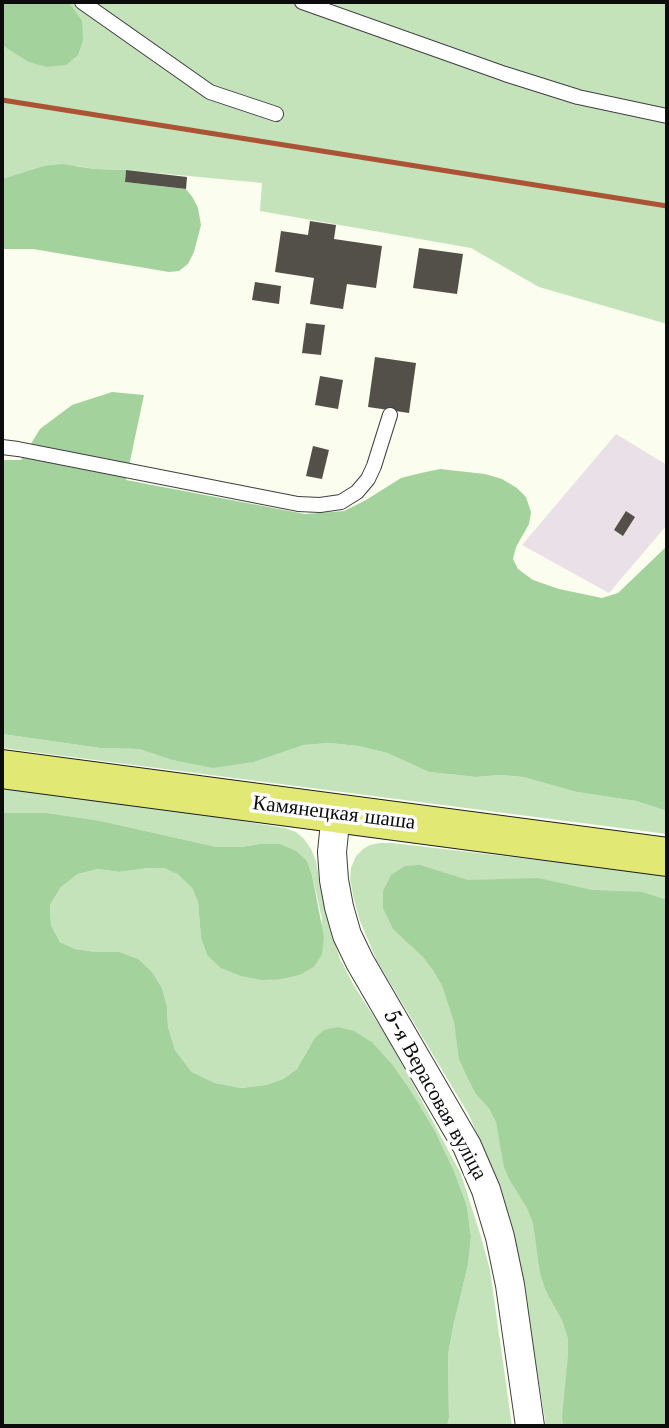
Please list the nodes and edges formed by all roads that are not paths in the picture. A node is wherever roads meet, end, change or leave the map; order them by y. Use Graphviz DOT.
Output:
graph roads {
  1 [pos="82,2"];
  2 [pos="302,2"];
  3 [pos="276,114"];
  4 [pos="667,116"];
  5 [pos="390,415"];
  6 [pos="2,447"];
  7 [pos="2,769"];
  8 [pos="336,813"];
  9 [pos="667,857"];
  10 [pos="530,1426"];
  1 -- 3 [label="lane"];
  2 -- 4 [label="lane"];
  5 -- 6 [label="lane"];
  7 -- 8 [label="main road, Камянецкая шаша"];
  8 -- 9 [label="main road, Камянецкая шаша"];
  8 -- 10 [label="street, 5-я Верасовая вуліца"];
}
